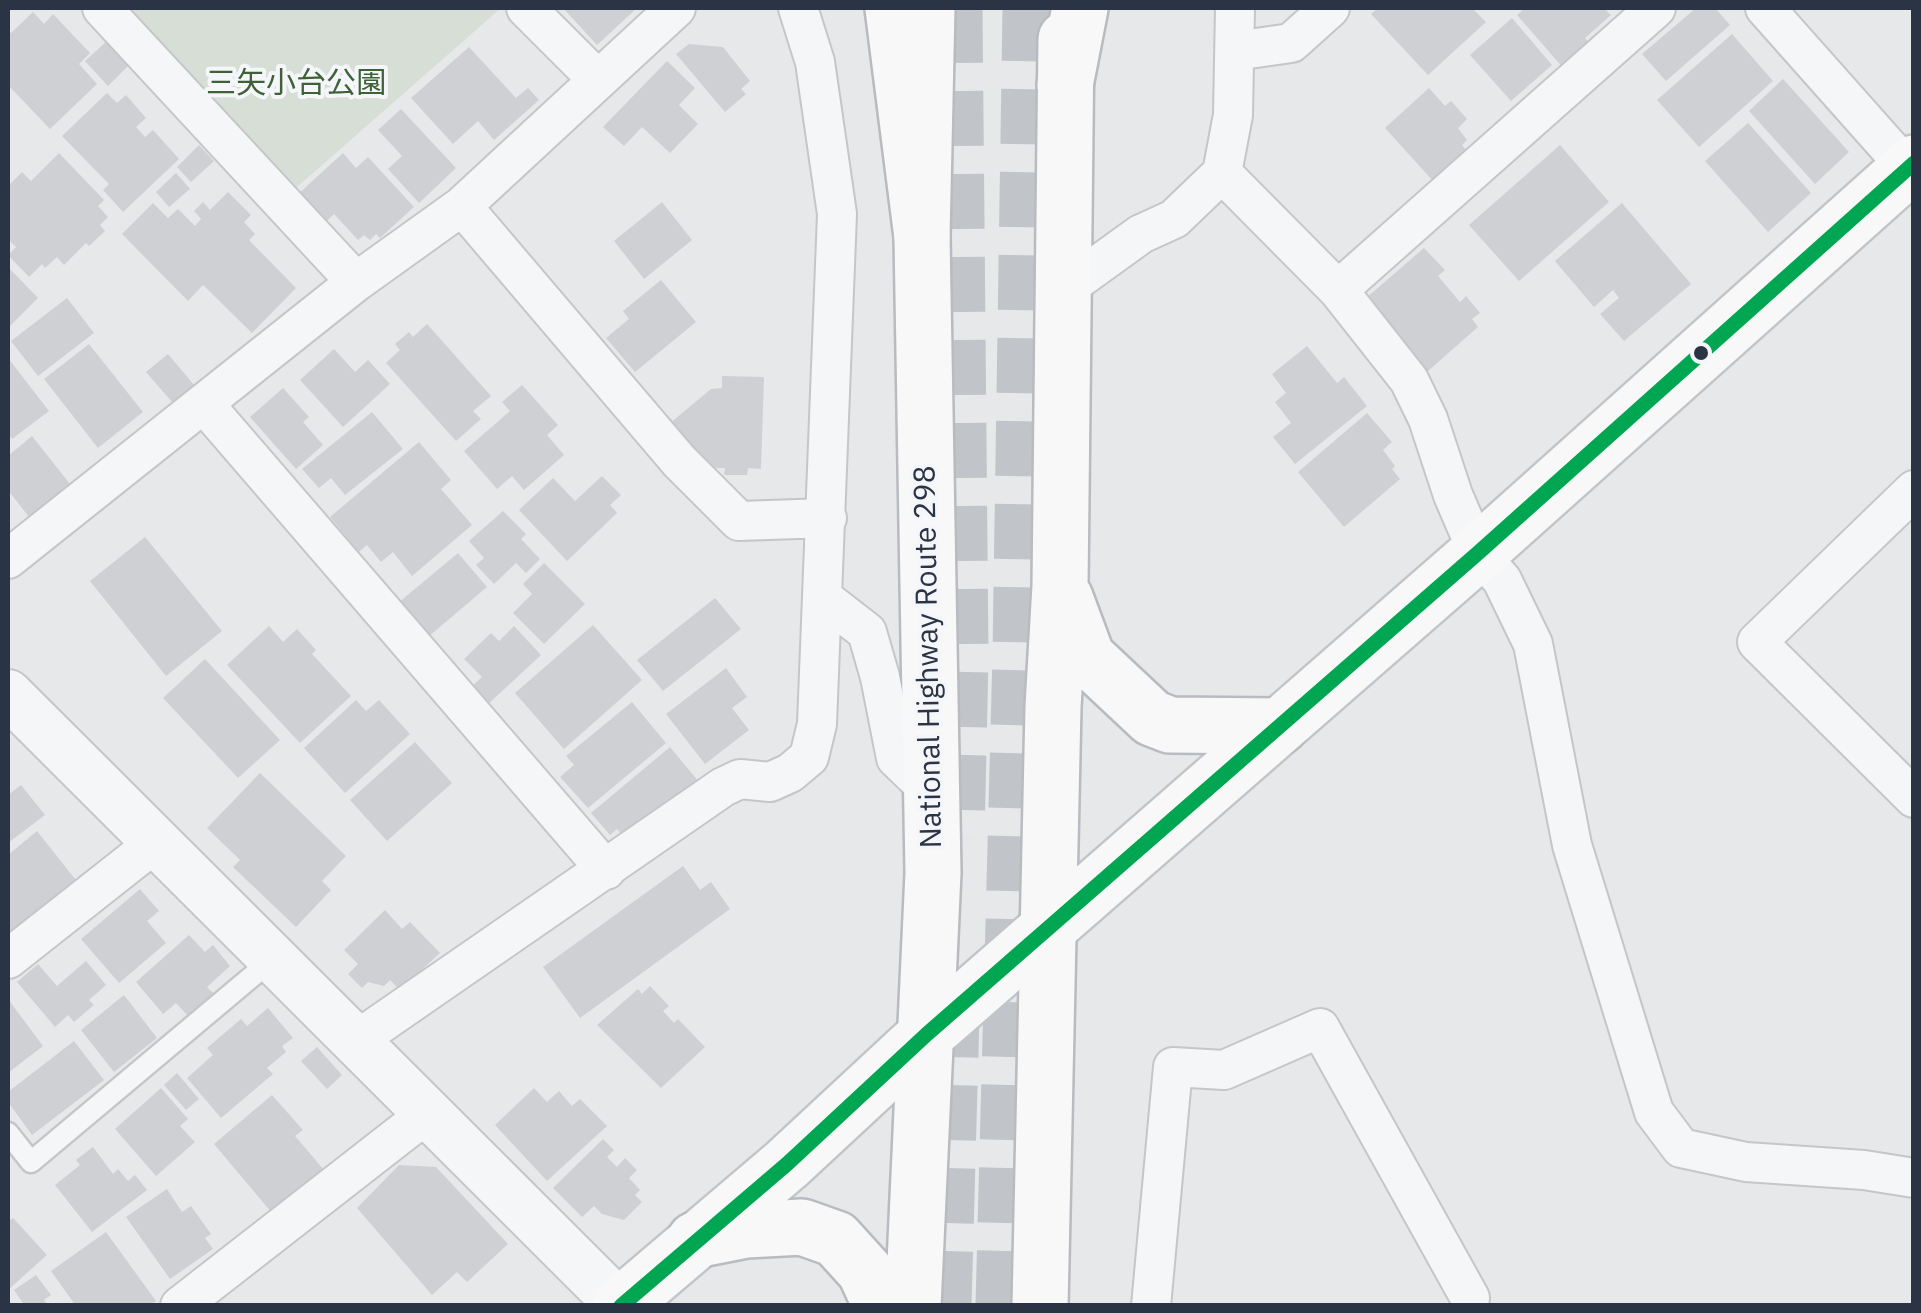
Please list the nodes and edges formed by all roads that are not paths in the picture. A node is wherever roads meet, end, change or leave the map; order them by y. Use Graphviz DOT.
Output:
graph roads {
  1 [pos="102,8"];
  2 [pos="526,8"];
  3 [pos="676,8"];
  4 [pos="798,8"];
  5 [pos="894,8"];
  6 [pos="927,8"];
  7 [pos="1067,8"];
  8 [pos="1080,8"];
  9 [pos="1235,8"];
  10 [pos="1330,8"];
  11 [pos="1656,8"];
  12 [pos="1783,14"];
  13 [pos="1236,51"];
  14 [pos="598,80"];
  15 [pos="1065,85"];
  16 [pos="1910,166"];
  17 [pos="1222,173"];
  18 [pos="462,206"];
  19 [pos="922,236"];
  20 [pos="356,282"];
  21 [pos="1338,290"];
  22 [pos="1062,291"];
  23 [pos="204,404"];
  24 [pos="1914,490"];
  25 [pos="827,518"];
  26 [pos="1478,553"];
  27 [pos="8,559"];
  28 [pos="1060,586"];
  29 [pos="822,597"];
  30 [pos="8,694"];
  31 [pos="1280,726"];
  32 [pos="930,791"];
  33 [pos="1914,798"];
  34 [pos="156,842"];
  35 [pos="606,870"];
  36 [pos="1047,931"];
  37 [pos="274,958"];
  38 [pos="8,959"];
  39 [pos="927,1034"];
  40 [pos="357,1040"];
  41 [pos="429,1112"];
  42 [pos="8,1133"];
  43 [pos="1914,1178"];
  44 [pos="694,1240"];
  45 [pos="1470,1298"];
  46 [pos="620,1305"];
  47 [pos="180,1306"];
  48 [pos="881,1306"];
  49 [pos="913,1306"];
  50 [pos="1040,1306"];
  51 [pos="1151,1306"];
  1 -- 20 [label="street"];
  2 -- 14 [label="street"];
  3 -- 14 [label="street"];
  4 -- 25 [label="street"];
  5 -- 19 [label="main road"];
  6 -- 19 [label="main road, National Highway Route 298"];
  7 -- 15 [label="main road"];
  8 -- 15 [label="main road"];
  9 -- 13 [label="street"];
  10 -- 13 [label="street"];
  11 -- 21 [label="street"];
  12 -- 16 [label="street"];
  13 -- 17 [label="street"];
  14 -- 18 [label="street"];
  15 -- 22 [label="main road"];
  16 -- 26 [label="main road"];
  17 -- 21 [label="street"];
  17 -- 22 [label="street"];
  18 -- 20 [label="street"];
  18 -- 25 [label="street"];
  19 -- 32 [label="main road, National Highway Route 298"];
  20 -- 23 [label="street"];
  21 -- 26 [label="street"];
  22 -- 28 [label="main road"];
  23 -- 27 [label="street"];
  23 -- 35 [label="street"];
  24 -- 33 [label="street"];
  25 -- 29 [label="street"];
  26 -- 31 [label="main road"];
  26 -- 43 [label="street"];
  28 -- 31 [label="main road"];
  28 -- 36 [label="main road"];
  29 -- 32 [label="street"];
  29 -- 35 [label="street"];
  30 -- 34 [label="street"];
  31 -- 36 [label="main road"];
  32 -- 39 [label="main road, National Highway Route 298"];
  34 -- 37 [label="street"];
  34 -- 38 [label="street"];
  35 -- 40 [label="street"];
  36 -- 39 [label="main road"];
  36 -- 50 [label="main road"];
  37 -- 40 [label="street"];
  37 -- 42 [label="lane"];
  39 -- 44 [label="main road"];
  39 -- 49 [label="main road, National Highway Route 298"];
  40 -- 41 [label="street"];
  41 -- 46 [label="street"];
  41 -- 47 [label="street"];
  44 -- 46 [label="main road"];
  44 -- 48 [label="main road"];
  45 -- 51 [label="street"];
}
